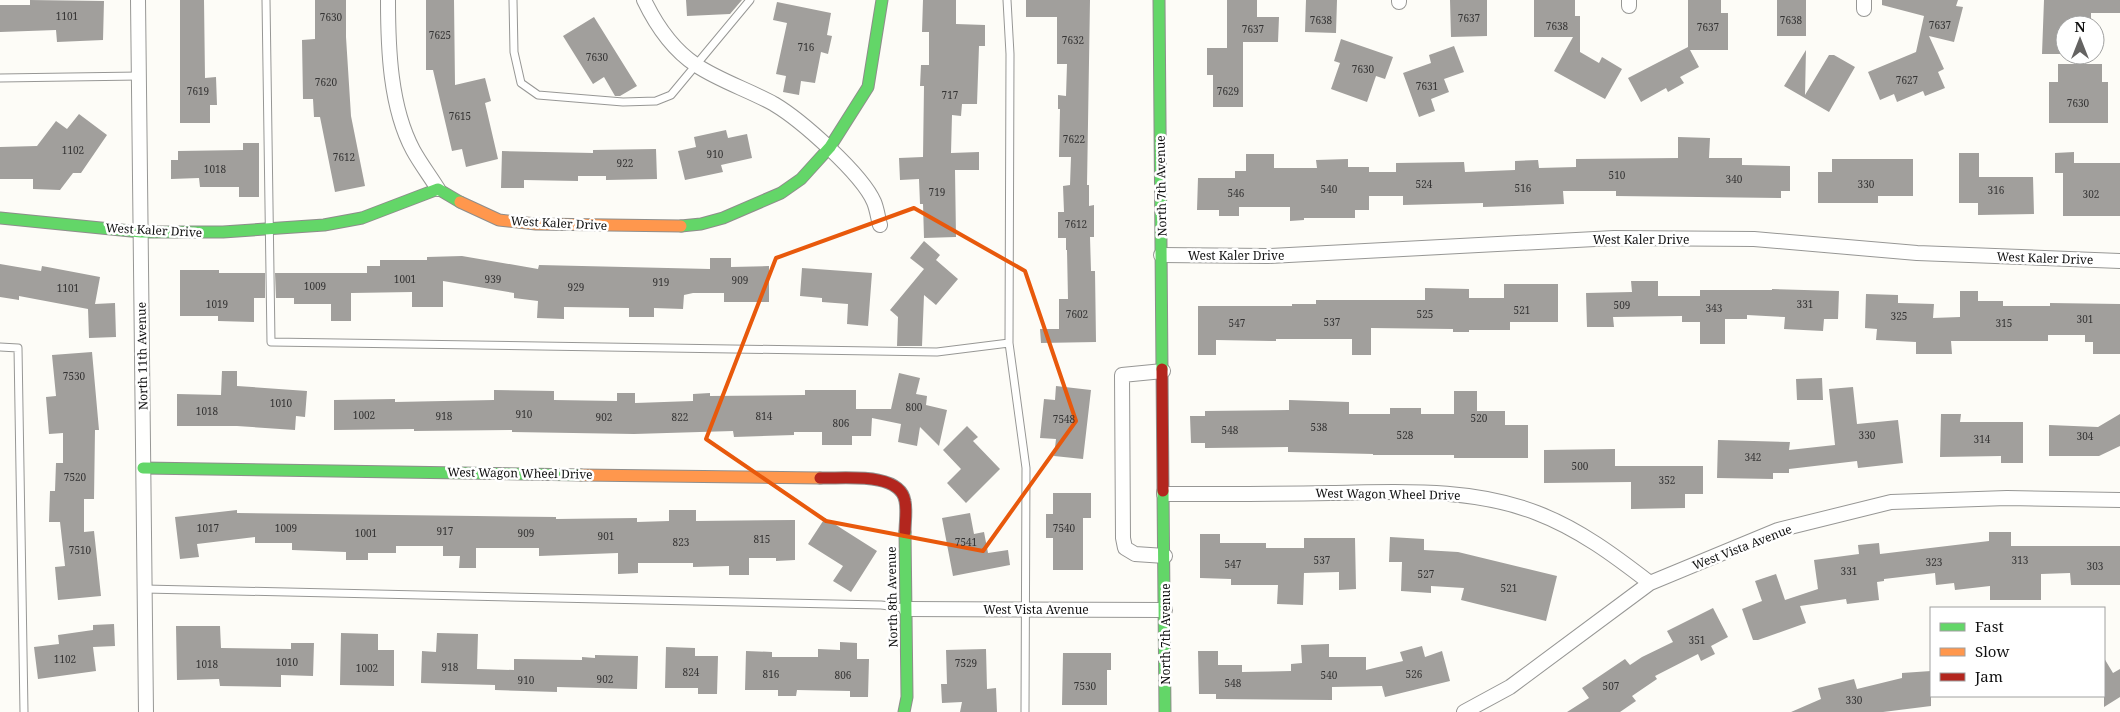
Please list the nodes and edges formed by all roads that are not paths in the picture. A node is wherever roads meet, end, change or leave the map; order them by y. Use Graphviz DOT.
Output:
graph roads {
  1 [pos="138,0"];
  2 [pos="266,0"];
  3 [pos="388,0"];
  4 [pos="513,0"];
  5 [pos="644,0"];
  6 [pos="750,0"];
  7 [pos="882,0"];
  8 [pos="1007,0"];
  9 [pos="1159,0"];
  10 [pos="696,65"];
  11 [pos="139,76"];
  12 [pos="0,78"];
  13 [pos="830,148"];
  14 [pos="438,189"];
  15 [pos="0,218"];
  16 [pos="880,225"];
  17 [pos="270,229"];
  18 [pos="141,232"];
  19 [pos="1162,254"];
  20 [pos="2120,261"];
  21 [pos="1009,343"];
  22 [pos="0,347"];
  23 [pos="1163,371"];
  24 [pos="143,468"];
  25 [pos="896,485"];
  26 [pos="1164,494"];
  27 [pos="2120,500"];
  28 [pos="1164,556"];
  29 [pos="1650,583"];
  30 [pos="145,589"];
  31 [pos="906,608"];
  32 [pos="1026,609"];
  33 [pos="1165,610"];
  34 [pos="24,712"];
  35 [pos="146,712"];
  36 [pos="904,712"];
  37 [pos="1025,712"];
  38 [pos="1165,712"];
  39 [pos="1464,712"];
  1 -- 11 [label="street, North 11th Avenue"];
  2 -- 17 [label="lane"];
  3 -- 14 [label="street"];
  4 -- 10 [label="lane"];
  5 -- 10 [label="street"];
  6 -- 10 [label="lane"];
  7 -- 13 [label="street, West Kaler Drive"];
  8 -- 21 [label="lane"];
  9 -- 19 [label="street, North 7th Avenue"];
  10 -- 13 [label="street"];
  11 -- 12 [label="lane"];
  11 -- 18 [label="street, North 11th Avenue"];
  13 -- 14 [label="street, West Kaler Drive"];
  13 -- 16 [label="street"];
  14 -- 17 [label="street, West Kaler Drive"];
  15 -- 18 [label="street, West Kaler Drive"];
  17 -- 18 [label="street, West Kaler Drive"];
  17 -- 21 [label="lane"];
  18 -- 24 [label="street, North 11th Avenue"];
  19 -- 20 [label="street, West Kaler Drive"];
  19 -- 23 [label="street, North 7th Avenue"];
  21 -- 32 [label="lane"];
  22 -- 34 [label="lane"];
  23 -- 26 [label="street, North 7th Avenue"];
  23 -- 28 [label="street"];
  24 -- 25 [label="street, West Wagon Wheel Drive"];
  24 -- 30 [label="street, North 11th Avenue"];
  25 -- 31 [label="street, North 8th Avenue"];
  26 -- 28 [label="street, North 7th Avenue"];
  26 -- 29 [label="street, West Wagon Wheel Drive"];
  27 -- 29 [label="street, West Vista Avenue"];
  28 -- 33 [label="street, North 7th Avenue"];
  29 -- 39 [label="street, West Vista Avenue"];
  30 -- 31 [label="lane"];
  30 -- 35 [label="street, North 11th Avenue"];
  31 -- 32 [label="street, West Vista Avenue"];
  31 -- 36 [label="street, North 8th Avenue"];
  32 -- 33 [label="street, West Vista Avenue"];
  32 -- 37 [label="lane"];
  33 -- 38 [label="street, North 7th Avenue"];
}
